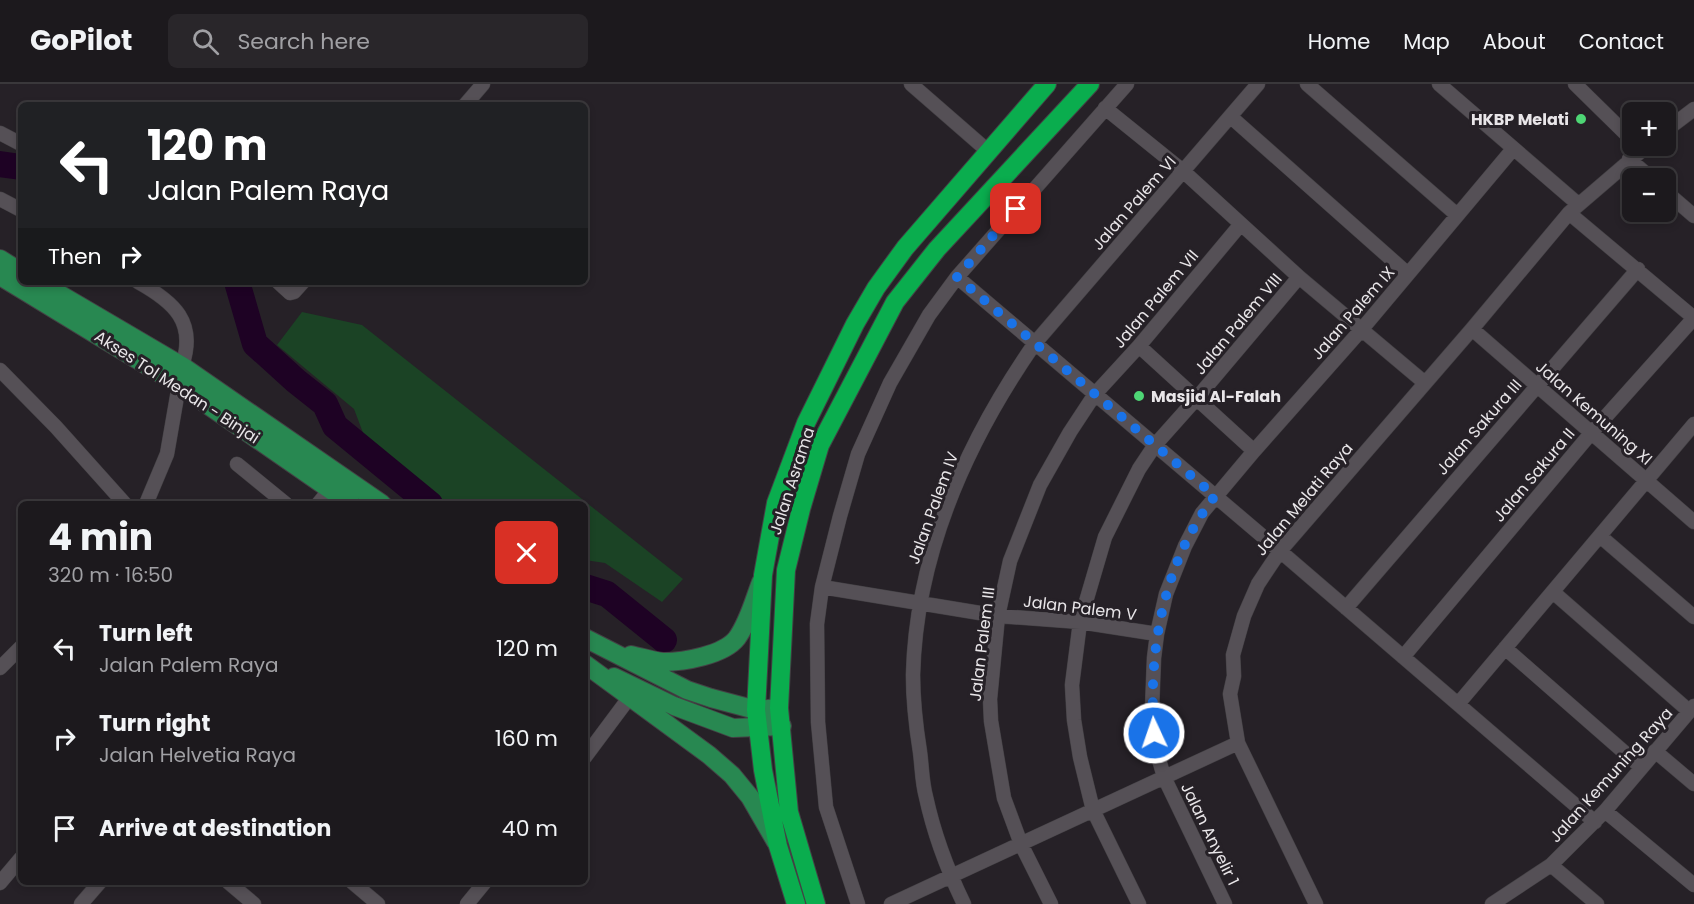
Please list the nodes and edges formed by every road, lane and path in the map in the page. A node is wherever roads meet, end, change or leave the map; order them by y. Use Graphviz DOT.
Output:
graph roads {
  1 [pos="911,84"];
  2 [pos="1047,84"];
  3 [pos="1090,84"];
  4 [pos="1126,84"];
  5 [pos="1258,84"];
  6 [pos="1308,84"];
  7 [pos="1439,84"];
  8 [pos="1575,84"];
  9 [pos="475,87"];
  10 [pos="467,102"];
  11 [pos="1106,108"];
  12 [pos="1694,109"];
  13 [pos="1231,117"];
  14 [pos="1676,123"];
  15 [pos="0,133"];
  16 [pos="1622,133"];
  17 [pos="18,142"];
  18 [pos="1513,149"];
  19 [pos="989,152"];
  20 [pos="1629,156"];
  21 [pos="1183,171"];
  22 [pos="0,199"];
  23 [pos="1676,200"];
  24 [pos="18,208"];
  25 [pos="1574,208"];
  26 [pos="1457,215"];
  27 [pos="1694,216"];
  28 [pos="1241,224"];
  29 [pos="0,259"];
  30 [pos="1638,269"];
  31 [pos="18,270"];
  32 [pos="1407,274"];
  33 [pos="0,276"];
  34 [pos="957,277"];
  35 [pos="1299,277"];
  36 [pos="44,285"];
  37 [pos="143,285"];
  38 [pos="281,285"];
  39 [pos="299,287"];
  40 [pos="1694,318"];
  41 [pos="1362,329"];
  42 [pos="1472,330"];
  43 [pos="1035,343"];
  44 [pos="1138,346"];
  45 [pos="182,366"];
  46 [pos="0,370"];
  47 [pos="1425,383"];
  48 [pos="179,385"];
  49 [pos="1537,385"];
  50 [pos="1095,394"];
  51 [pos="1196,399"];
  52 [pos="1694,424"];
  53 [pos="1592,432"];
  54 [pos="1155,445"];
  55 [pos="1254,451"];
  56 [pos="237,464"];
  57 [pos="1647,481"];
  58 [pos="336,483"];
  59 [pos="1215,496"];
  60 [pos="122,501"];
  61 [pos="147,501"];
  62 [pos="282,501"];
  63 [pos="321,501"];
  64 [pos="349,501"];
  65 [pos="375,501"];
  66 [pos="1694,522"];
  67 [pos="1600,536"];
  68 [pos="1280,551"];
  69 [pos="763,575"];
  70 [pos="822,587"];
  71 [pos="1552,592"];
  72 [pos="920,602"];
  73 [pos="1346,608"];
  74 [pos="999,616"];
  75 [pos="1694,617"];
  76 [pos="1080,622"];
  77 [pos="1157,634"];
  78 [pos="588,640"];
  79 [pos="1505,648"];
  80 [pos="18,649"];
  81 [pos="609,651"];
  82 [pos="1403,657"];
  83 [pos="588,664"];
  84 [pos="588,665"];
  85 [pos="0,668"];
  86 [pos="630,698"];
  87 [pos="1458,704"];
  88 [pos="1692,709"];
  89 [pos="781,717"];
  90 [pos="757,719"];
  91 [pos="1238,743"];
  92 [pos="1655,751"];
  93 [pos="588,753"];
  94 [pos="1641,767"];
  95 [pos="1164,777"];
  96 [pos="1694,784"];
  97 [pos="1093,810"];
  98 [pos="1605,811"];
  99 [pos="1595,822"];
  100 [pos="1021,844"];
  101 [pos="778,846"];
  102 [pos="18,862"];
  103 [pos="1551,865"];
  104 [pos="951,876"];
  105 [pos="0,883"];
  106 [pos="97,885"];
  107 [pos="232,885"];
  108 [pos="356,885"];
  109 [pos="482,885"];
  110 [pos="1694,885"];
  111 [pos="81,904"];
  112 [pos="254,904"];
  113 [pos="378,904"];
  114 [pos="467,904"];
  115 [pos="796,904"];
  116 [pos="816,904"];
  117 [pos="858,904"];
  118 [pos="891,904"];
  119 [pos="964,904"];
  120 [pos="1051,904"];
  121 [pos="1139,904"];
  122 [pos="1225,904"];
  123 [pos="1316,904"];
  124 [pos="1492,904"];
  125 [pos="1597,904"];
  1 -- 19 [label="street"];
  2 -- 19 [label="highway, Jalan Asrama"];
  3 -- 89 [label="highway, Jalan Asrama"];
  4 -- 11 [label="street"];
  5 -- 13 [label="street, Jalan Palem VI"];
  6 -- 26 [label="street"];
  7 -- 18 [label="street"];
  8 -- 16 [label="street"];
  9 -- 10 [label="street"];
  11 -- 21 [label="street"];
  11 -- 34 [label="street"];
  12 -- 14 [label="street"];
  13 -- 21 [label="street, Jalan Palem VI"];
  13 -- 32 [label="street"];
  15 -- 17 [label="street"];
  18 -- 25 [label="street"];
  18 -- 26 [label="street, Jalan Palem IX"];
  19 -- 69 [label="highway, Jalan Asrama"];
  20 -- 25 [label="street, Jalan Melati Raya"];
  21 -- 28 [label="street"];
  21 -- 43 [label="street, Jalan Palem VI"];
  22 -- 24 [label="street"];
  23 -- 27 [label="street"];
  25 -- 30 [label="street"];
  25 -- 42 [label="street, Jalan Melati Raya"];
  26 -- 32 [label="street, Jalan Palem IX"];
  28 -- 35 [label="street"];
  28 -- 44 [label="street, Jalan Palem VII"];
  29 -- 31 [label="main road"];
  30 -- 40 [label="street"];
  30 -- 49 [label="street, Jalan Sakura III"];
  32 -- 41 [label="street, Jalan Palem IX"];
  33 -- 48 [label="main road, Akses Tol Medan - Binjai"];
  34 -- 43 [label="street"];
  34 -- 70 [label="street"];
  35 -- 41 [label="street"];
  35 -- 51 [label="street, Jalan Palem VIII"];
  36 -- 45 [label="main road, Akses Tol Medan - Binjai"];
  37 -- 45 [label="street"];
  38 -- 39 [label="street"];
  40 -- 53 [label="street, Jalan Sakura II"];
  41 -- 47 [label="street"];
  41 -- 55 [label="street, Jalan Palem IX"];
  42 -- 47 [label="street, Jalan Melati Raya"];
  42 -- 49 [label="street, Jalan Kemuning XI"];
  43 -- 50 [label="street"];
  43 -- 72 [label="street, Jalan Palem IV"];
  44 -- 50 [label="street, Jalan Palem VII"];
  44 -- 51 [label="street"];
  45 -- 58 [label="main road, Akses Tol Medan - Binjai"];
  46 -- 60 [label="street"];
  47 -- 68 [label="street, Jalan Melati Raya"];
  48 -- 58 [label="main road, Akses Tol Medan - Binjai"];
  48 -- 61 [label="street"];
  49 -- 53 [label="street, Jalan Kemuning XI"];
  49 -- 73 [label="street, Jalan Sakura III"];
  50 -- 54 [label="street"];
  50 -- 74 [label="street, Jalan Palem III"];
  51 -- 54 [label="street, Jalan Palem VIII"];
  51 -- 55 [label="street"];
  52 -- 57 [label="street"];
  53 -- 57 [label="street, Jalan Kemuning XI"];
  53 -- 82 [label="street, Jalan Sakura II"];
  54 -- 59 [label="street"];
  54 -- 76 [label="street, Jalan Palem VIII"];
  55 -- 59 [label="street, Jalan Palem IX"];
  56 -- 62 [label="street"];
  57 -- 66 [label="street, Jalan Kemuning XI"];
  57 -- 67 [label="street"];
  58 -- 63 [label="street"];
  58 -- 64 [label="main road, Akses Tol Medan - Binjai"];
  58 -- 65 [label="main road, Akses Tol Medan - Binjai"];
  59 -- 68 [label="street"];
  59 -- 77 [label="street, Jalan Palem IX"];
  67 -- 71 [label="street"];
  67 -- 75 [label="street"];
  68 -- 73 [label="street"];
  68 -- 91 [label="street, Jalan Melati Raya"];
  69 -- 81 [label="main road"];
  69 -- 90 [label="highway, Jalan Asrama"];
  70 -- 72 [label="street, Jalan Palem V"];
  70 -- 117 [label="street"];
  71 -- 79 [label="street"];
  71 -- 88 [label="street"];
  72 -- 74 [label="street, Jalan Palem V"];
  72 -- 104 [label="street, Jalan Palem IV"];
  73 -- 82 [label="street"];
  74 -- 76 [label="street, Jalan Palem V"];
  74 -- 100 [label="street, Jalan Palem III"];
  76 -- 77 [label="street, Jalan Palem V"];
  76 -- 97 [label="street, Jalan Palem VIII"];
  77 -- 95 [label="street, Jalan Anyelir 1"];
  78 -- 81 [label="main road"];
  79 -- 87 [label="street"];
  79 -- 94 [label="street"];
  80 -- 85 [label="street"];
  81 -- 90 [label="main road"];
  82 -- 87 [label="street"];
  83 -- 90 [label="main road"];
  84 -- 86 [label="main road"];
  86 -- 93 [label="street"];
  86 -- 101 [label="main road"];
  87 -- 99 [label="street"];
  88 -- 92 [label="street, Jalan Kemuning Raya"];
  89 -- 90 [label="main road"];
  89 -- 116 [label="highway, Jalan Asrama"];
  90 -- 101 [label="highway, Jalan Asrama"];
  91 -- 95 [label="street"];
  91 -- 123 [label="street, Jalan Melati Raya"];
  92 -- 94 [label="street, Jalan Kemuning Raya"];
  92 -- 96 [label="street"];
  94 -- 98 [label="street, Jalan Kemuning Raya"];
  95 -- 97 [label="street"];
  95 -- 122 [label="street, Jalan Anyelir 1"];
  97 -- 100 [label="street"];
  97 -- 121 [label="street, Jalan Palem VIII"];
  98 -- 99 [label="street, Jalan Kemuning Raya"];
  98 -- 110 [label="street"];
  99 -- 103 [label="street, Jalan Kemuning Raya"];
  100 -- 104 [label="street"];
  100 -- 120 [label="street, Jalan Palem III"];
  101 -- 115 [label="highway, Jalan Asrama"];
  102 -- 105 [label="street"];
  103 -- 124 [label="street, Jalan Kemuning Raya"];
  103 -- 125 [label="street"];
  104 -- 118 [label="street"];
  104 -- 119 [label="street, Jalan Palem IV"];
  106 -- 111 [label="street"];
  107 -- 112 [label="street"];
  108 -- 113 [label="street"];
  109 -- 114 [label="street"];
}
